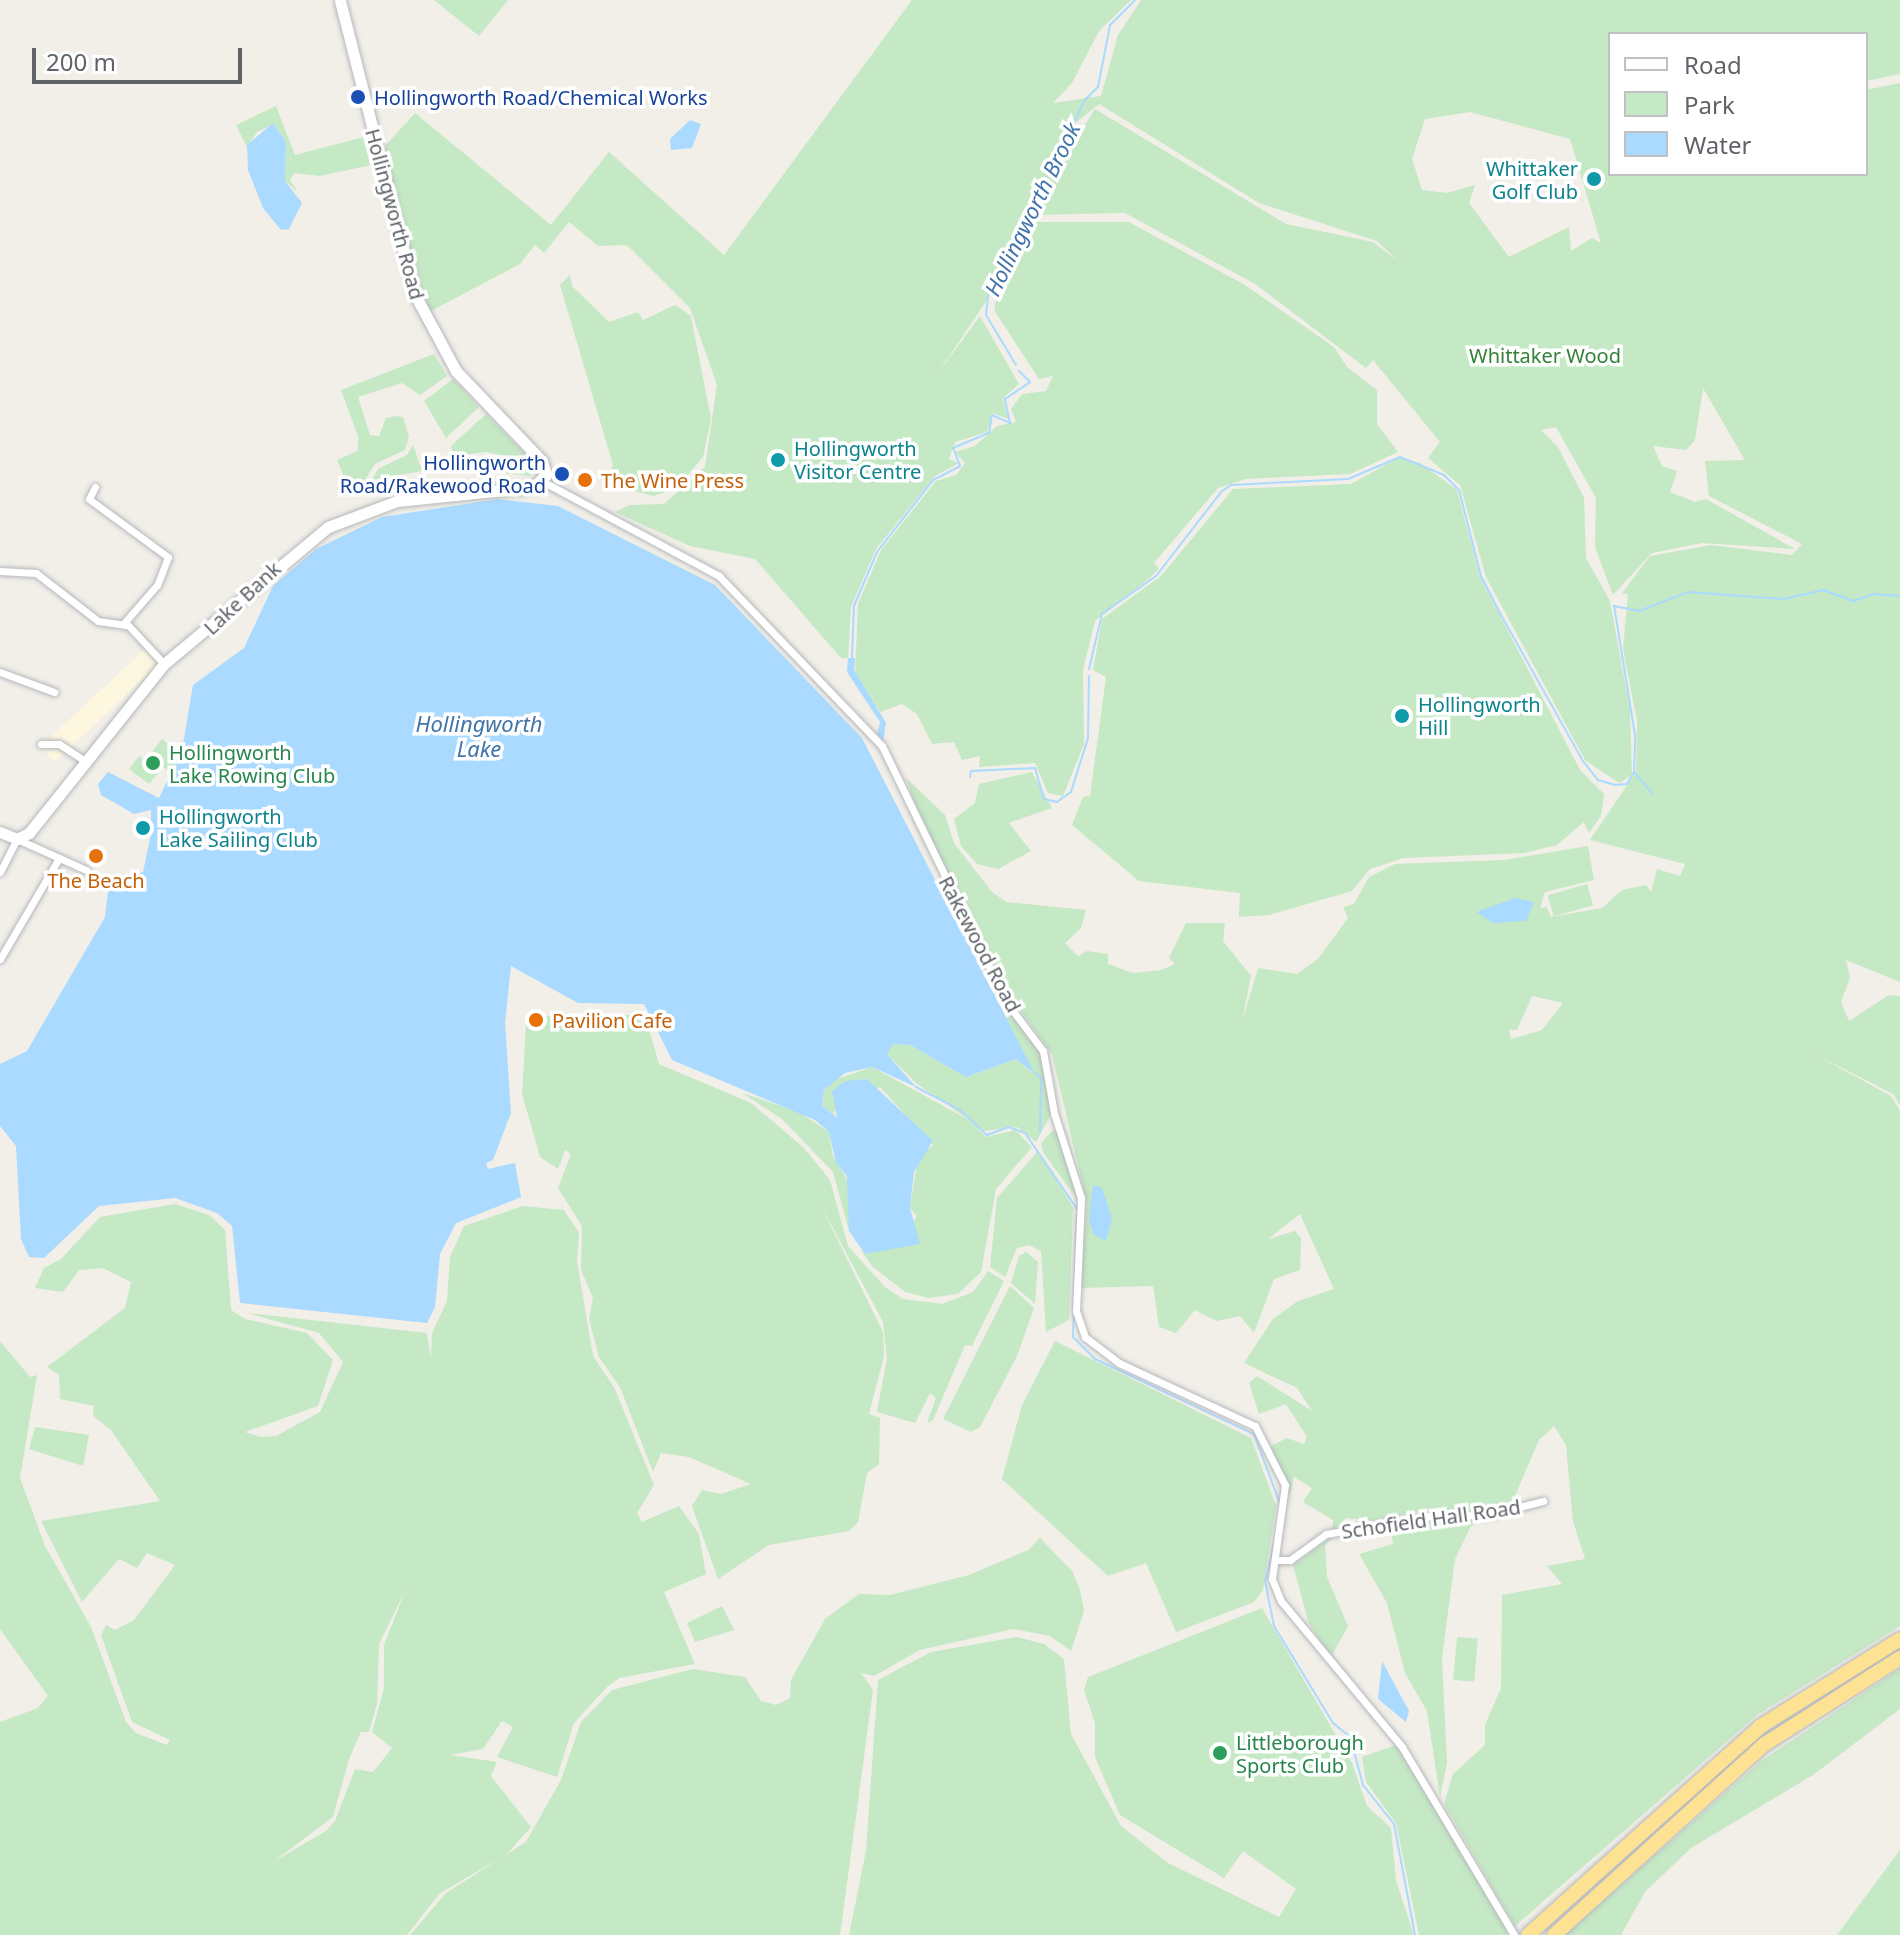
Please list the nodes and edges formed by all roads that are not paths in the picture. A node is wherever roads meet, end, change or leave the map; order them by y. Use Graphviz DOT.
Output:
graph roads {
  1 [pos="340,0"];
  2 [pos="542,481"];
  3 [pos="95,487"];
  4 [pos="0,571"];
  5 [pos="124,623"];
  6 [pos="164,664"];
  7 [pos="0,672"];
  8 [pos="54,692"];
  9 [pos="41,744"];
  10 [pos="85,761"];
  11 [pos="0,832"];
  12 [pos="17,839"];
  13 [pos="59,858"];
  14 [pos="86,870"];
  15 [pos="0,872"];
  16 [pos="0,959"];
  17 [pos="1543,1501"];
  18 [pos="1279,1560"];
  19 [pos="1900,1639"];
  20 [pos="1900,1658"];
  21 [pos="1514,1935"];
  22 [pos="1528,1935"];
  23 [pos="1554,1935"];
  1 -- 2 [label="main road, Hollingworth Road"];
  2 -- 6 [label="main road, Lake Bank"];
  2 -- 18 [label="street, Rakewood Road"];
  3 -- 5 [label="street"];
  4 -- 5 [label="street"];
  5 -- 6 [label="street"];
  6 -- 10 [label="main road, Lake Bank"];
  7 -- 8 [label="street"];
  9 -- 10 [label="street"];
  10 -- 12 [label="main road, Lake Bank"];
  11 -- 12 [label="main road"];
  12 -- 13 [label="street"];
  12 -- 15 [label="street"];
  13 -- 14 [label="street"];
  13 -- 16 [label="street"];
  17 -- 18 [label="street, Schofield Hall Road"];
  18 -- 21 [label="street, Rakewood Road"];
  19 -- 22 [label="highway"];
  20 -- 23 [label="highway"];
}
